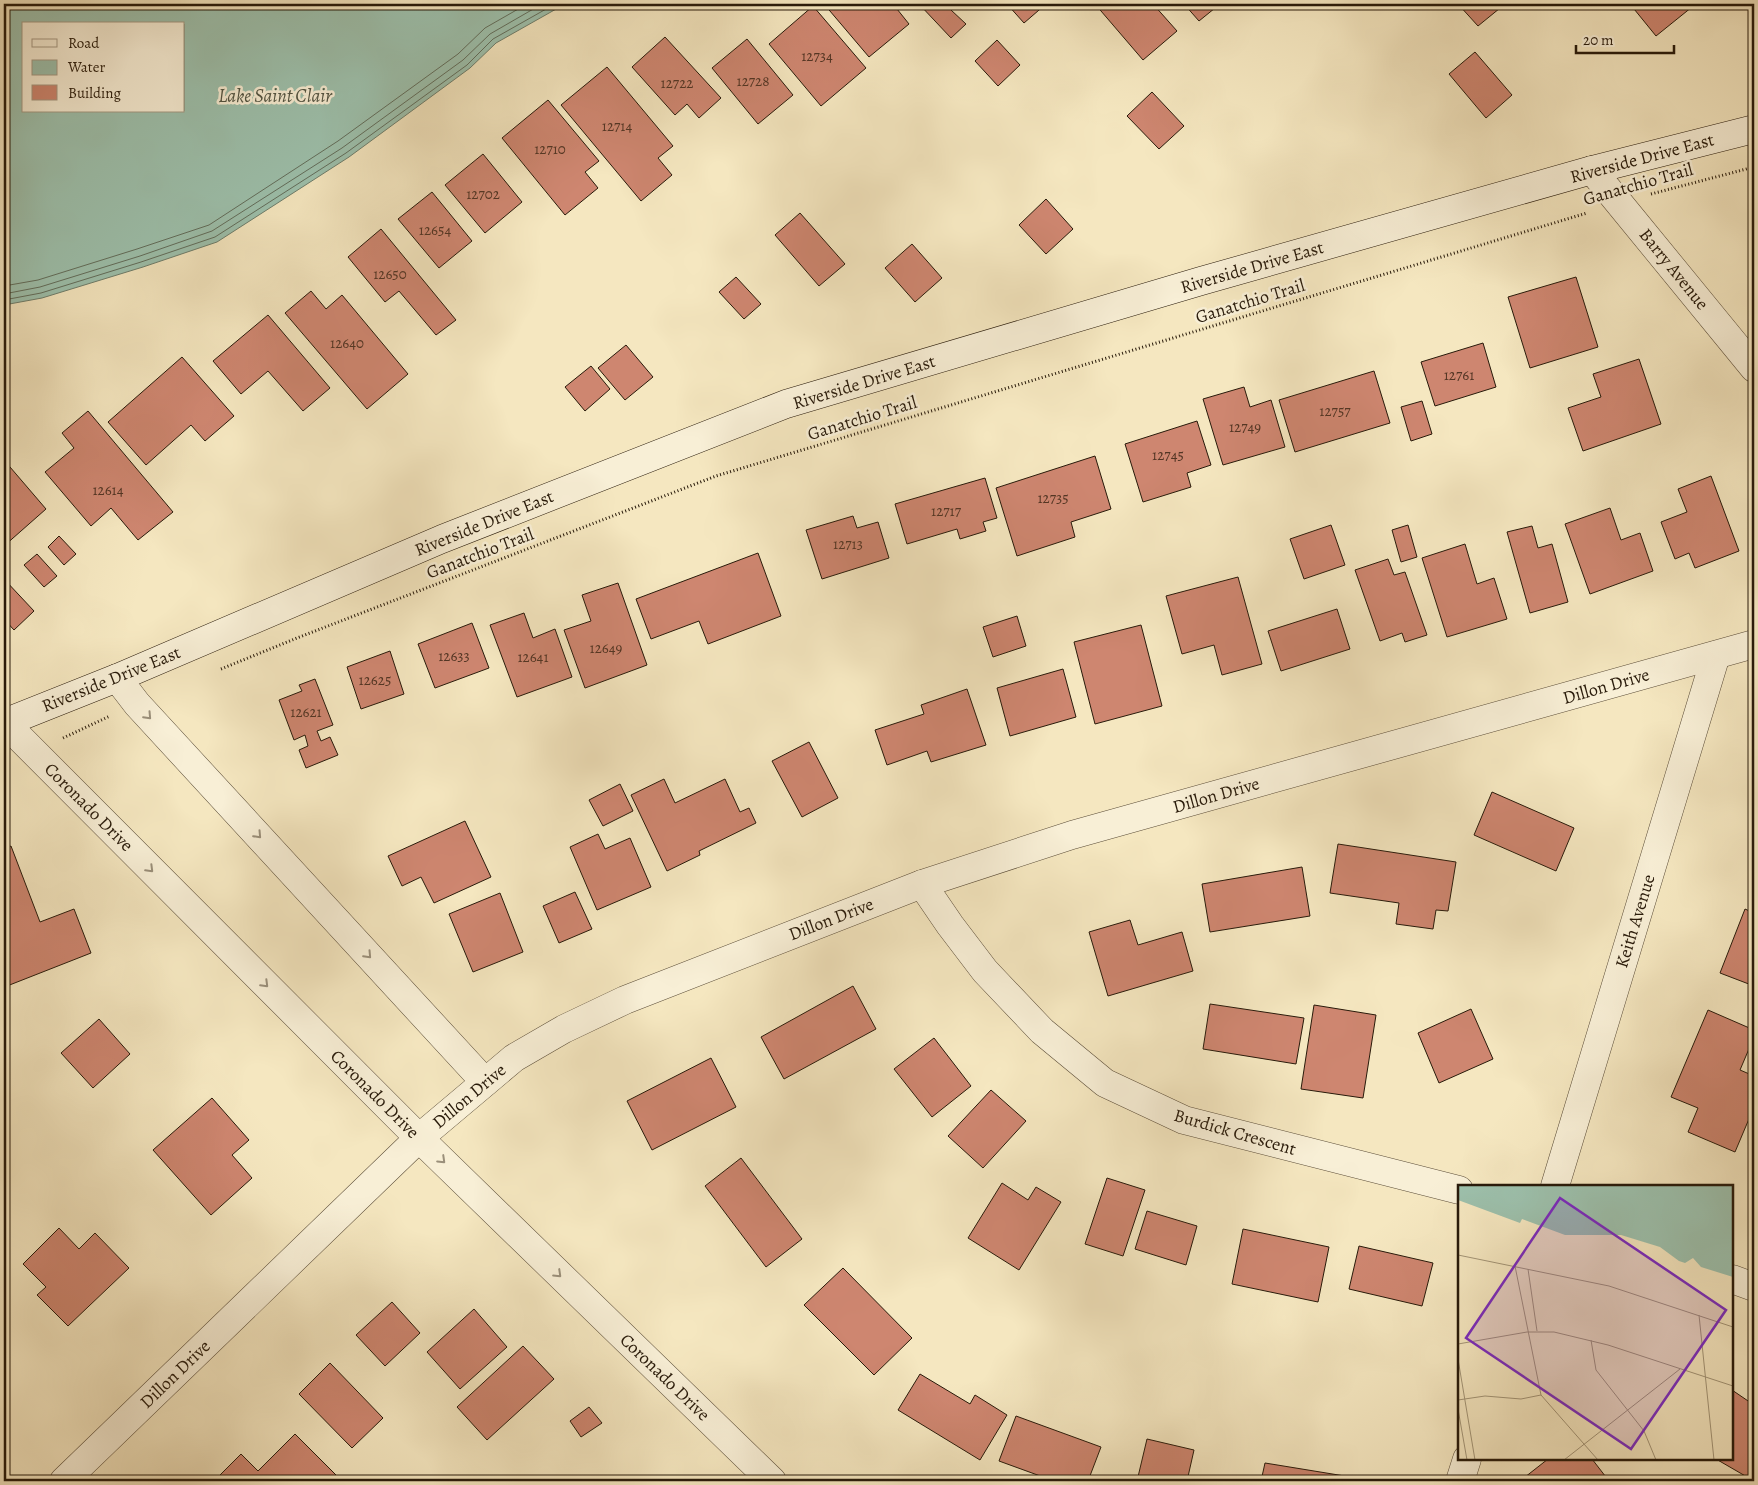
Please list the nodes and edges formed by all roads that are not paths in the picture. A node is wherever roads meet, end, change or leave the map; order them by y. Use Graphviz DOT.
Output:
graph roads {
  1 [pos="1754,129"];
  2 [pos="1592,170"];
  3 [pos="1754,368"];
  4 [pos="1754,644"];
  5 [pos="1716,655"];
  6 [pos="116,678"];
  7 [pos="4,723"];
  8 [pos="922,884"];
  9 [pos="485,1082"];
  10 [pos="419,1138"];
  11 [pos="1555,1185"];
  12 [pos="1458,1190"];
  13 [pos="1733,1279"];
  14 [pos="1754,1288"];
  15 [pos="1467,1460"];
  16 [pos="64,1481"];
  17 [pos="772,1481"];
  18 [pos="1460,1481"];
  1 -- 2 [label="street, Riverside Drive East"];
  2 -- 3 [label="street, Barry Avenue"];
  2 -- 6 [label="street, Riverside Drive East"];
  4 -- 5 [label="street, Dillon Drive"];
  5 -- 8 [label="street, Dillon Drive"];
  5 -- 11 [label="street, Keith Avenue"];
  6 -- 7 [label="street, Riverside Drive East"];
  6 -- 9 [label="street, one-way"];
  7 -- 10 [label="street, Coronado Drive, one-way"];
  8 -- 9 [label="street, Dillon Drive"];
  8 -- 12 [label="street, Burdick Crescent"];
  9 -- 10 [label="street, Dillon Drive"];
  10 -- 16 [label="street, Dillon Drive"];
  10 -- 17 [label="street, Coronado Drive, one-way"];
  13 -- 14 [label="street"];
  15 -- 18 [label="street"];
}
